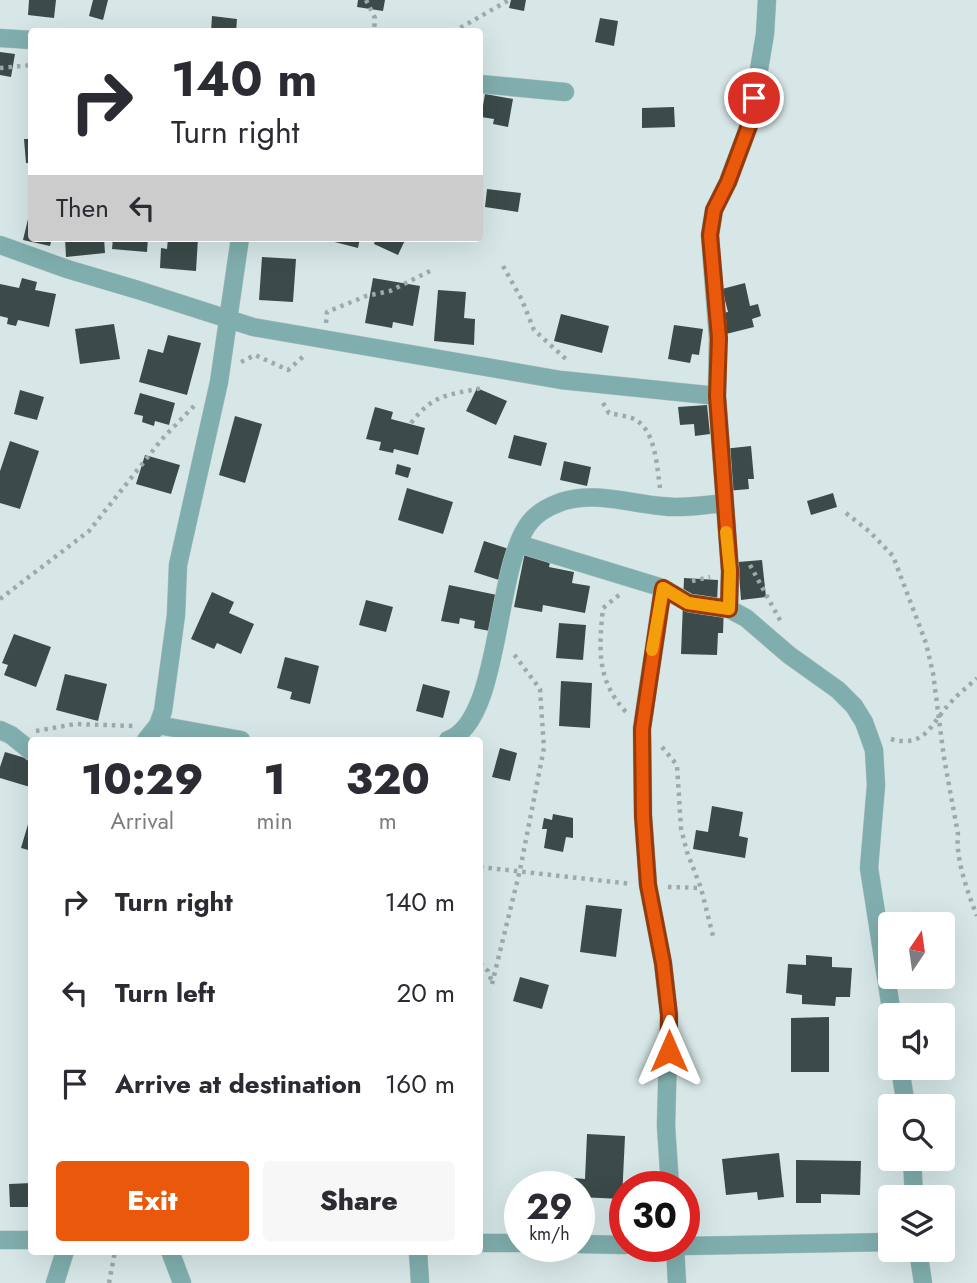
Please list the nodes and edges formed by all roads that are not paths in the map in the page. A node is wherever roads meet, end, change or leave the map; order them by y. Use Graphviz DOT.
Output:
graph roads {
  1 [pos="767,0"];
  2 [pos="0,37"];
  3 [pos="28,40"];
  4 [pos="483,84"];
  5 [pos="565,92"];
  6 [pos="239,242"];
  7 [pos="0,245"];
  8 [pos="227,318"];
  9 [pos="717,396"];
  10 [pos="724,503"];
  11 [pos="519,544"];
  12 [pos="663,588"];
  13 [pos="729,609"];
  14 [pos="158,724"];
  15 [pos="6,732"];
  16 [pos="148,737"];
  17 [pos="225,737"];
  18 [pos="457,737"];
  19 [pos="28,749"];
  20 [pos="890,1003"];
  21 [pos="669,1171"];
  22 [pos="0,1240"];
  23 [pos="28,1240"];
  24 [pos="878,1242"];
  25 [pos="483,1243"];
  26 [pos="504,1243"];
  27 [pos="700,1246"];
  28 [pos="64,1255"];
  29 [pos="172,1255"];
  30 [pos="418,1255"];
  31 [pos="676,1262"];
  32 [pos="920,1262"];
  33 [pos="55,1283"];
  34 [pos="182,1283"];
  35 [pos="420,1283"];
  36 [pos="677,1283"];
  37 [pos="923,1283"];
  1 -- 9 [label="street"];
  2 -- 3 [label="street"];
  4 -- 5 [label="street"];
  6 -- 8 [label="street"];
  7 -- 8 [label="street"];
  8 -- 9 [label="street"];
  8 -- 14 [label="street"];
  9 -- 10 [label="street"];
  10 -- 11 [label="street"];
  10 -- 13 [label="street"];
  11 -- 12 [label="street"];
  11 -- 18 [label="street"];
  12 -- 13 [label="street"];
  12 -- 21 [label="street"];
  13 -- 20 [label="street"];
  14 -- 16 [label="street"];
  14 -- 17 [label="street"];
  15 -- 19 [label="street"];
  22 -- 23 [label="street"];
  24 -- 27 [label="street"];
  25 -- 26 [label="street"];
  28 -- 33 [label="street"];
  29 -- 34 [label="street"];
  30 -- 35 [label="street"];
  31 -- 36 [label="street"];
  32 -- 37 [label="street"];
}
